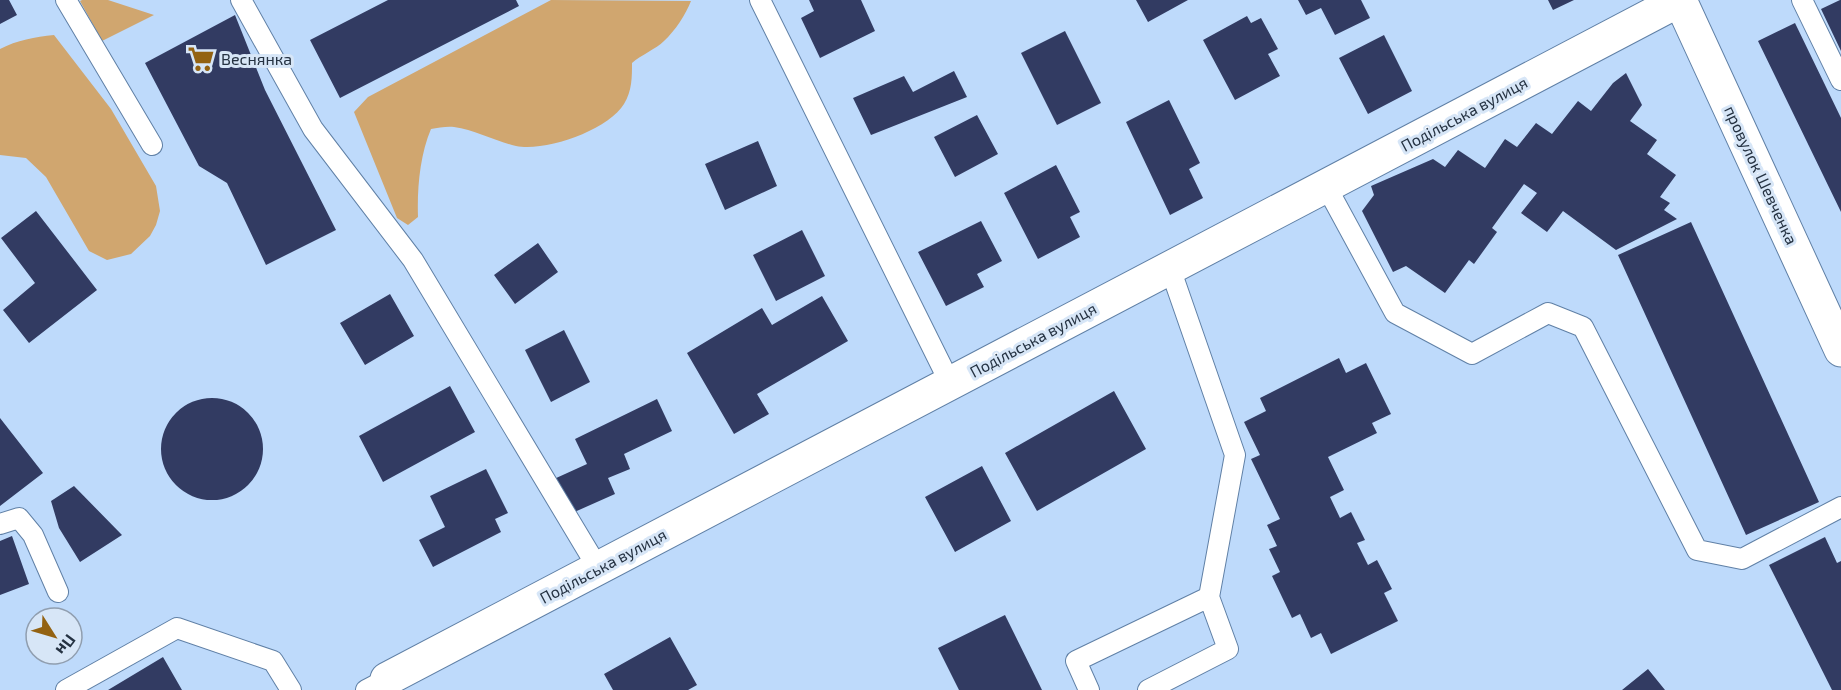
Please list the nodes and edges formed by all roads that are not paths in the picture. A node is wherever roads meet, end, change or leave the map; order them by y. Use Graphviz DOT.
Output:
graph roads {
  1 [pos="66,0"];
  2 [pos="241,0"];
  3 [pos="760,0"];
  4 [pos="1680,0"];
  5 [pos="1802,0"];
  6 [pos="1841,80"];
  7 [pos="152,145"];
  8 [pos="1326,186"];
  9 [pos="1170,268"];
  10 [pos="1841,350"];
  11 [pos="950,383"];
  12 [pos="1841,507"];
  13 [pos="0,524"];
  14 [pos="598,568"];
  15 [pos="57,592"];
  16 [pos="1209,597"];
  17 [pos="377,685"];
  18 [pos="66,690"];
  19 [pos="291,690"];
  20 [pos="1089,690"];
  21 [pos="1148,690"];
  1 -- 7 [label="lane"];
  2 -- 14 [label="lane"];
  3 -- 11 [label="lane"];
  4 -- 8 [label="street, Подільська вулиця"];
  4 -- 10 [label="street, провулок Шевченка"];
  5 -- 6 [label="lane"];
  8 -- 9 [label="street, Подільська вулиця"];
  8 -- 12 [label="lane"];
  9 -- 11 [label="street, Подільська вулиця"];
  9 -- 16 [label="lane"];
  11 -- 14 [label="street, Подільська вулиця"];
  13 -- 15 [label="lane"];
  14 -- 17 [label="street, Подільська вулиця"];
  16 -- 20 [label="lane"];
  16 -- 21 [label="lane"];
  18 -- 19 [label="lane"];
}
